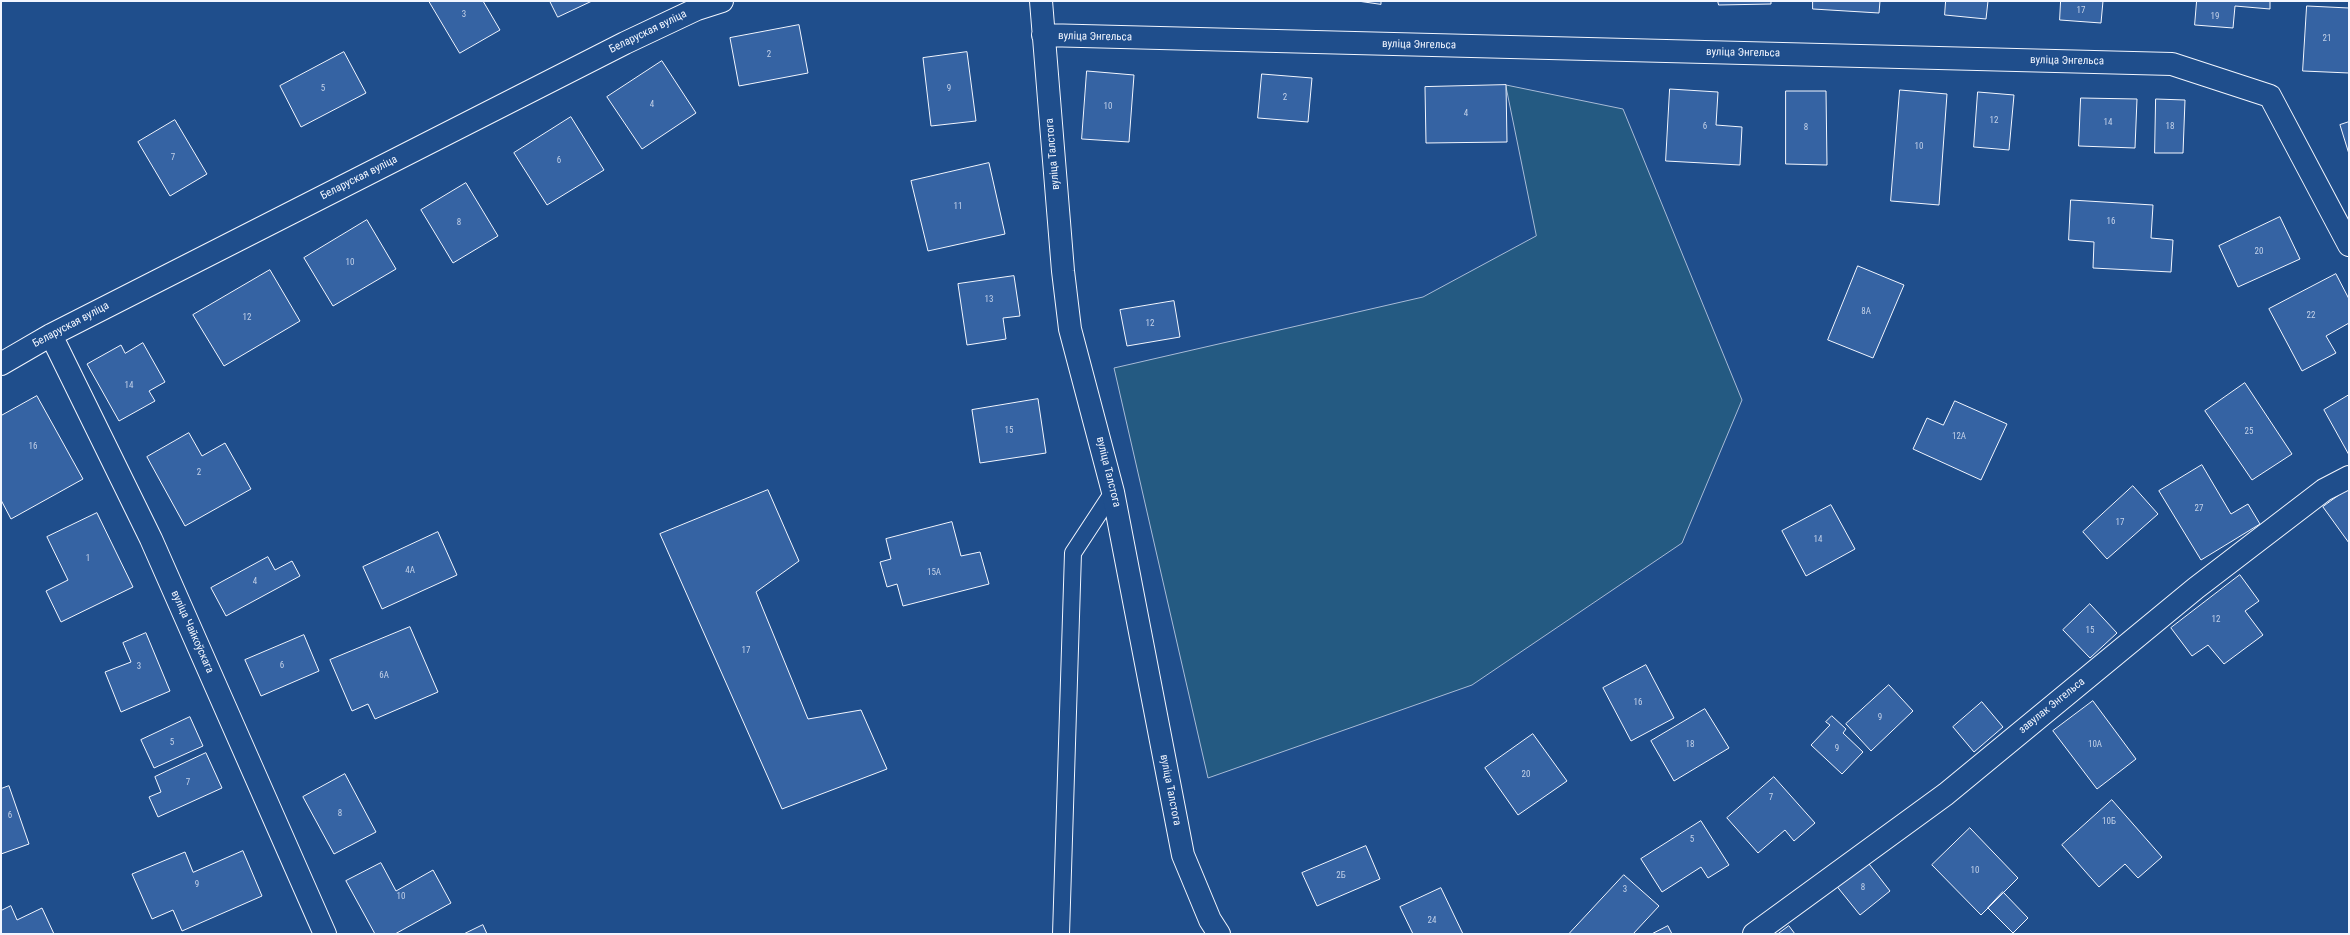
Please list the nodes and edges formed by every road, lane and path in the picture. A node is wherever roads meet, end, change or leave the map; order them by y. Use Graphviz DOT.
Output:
graph roads {
  1 [pos="722,1"];
  2 [pos="1041,1"];
  3 [pos="1043,35"];
  4 [pos="2349,245"];
  5 [pos="51,335"];
  6 [pos="1,364"];
  7 [pos="2349,477"];
  8 [pos="1113,492"];
  9 [pos="325,934"];
  10 [pos="1061,934"];
  11 [pos="1219,934"];
  12 [pos="1754,934"];
  1 -- 5 [label="street, Беларуская вуліца"];
  2 -- 3 [label="street, вуліца Талстога"];
  3 -- 4 [label="street, вуліца Энгельса"];
  3 -- 8 [label="street, вуліца Талстога"];
  5 -- 6 [label="street, Беларуская вуліца"];
  5 -- 9 [label="street, вуліца Чайкоўскага"];
  7 -- 12 [label="street, завулак Энгельса"];
  8 -- 10 [label="lane"];
  8 -- 11 [label="street, вуліца Талстога"];
}
